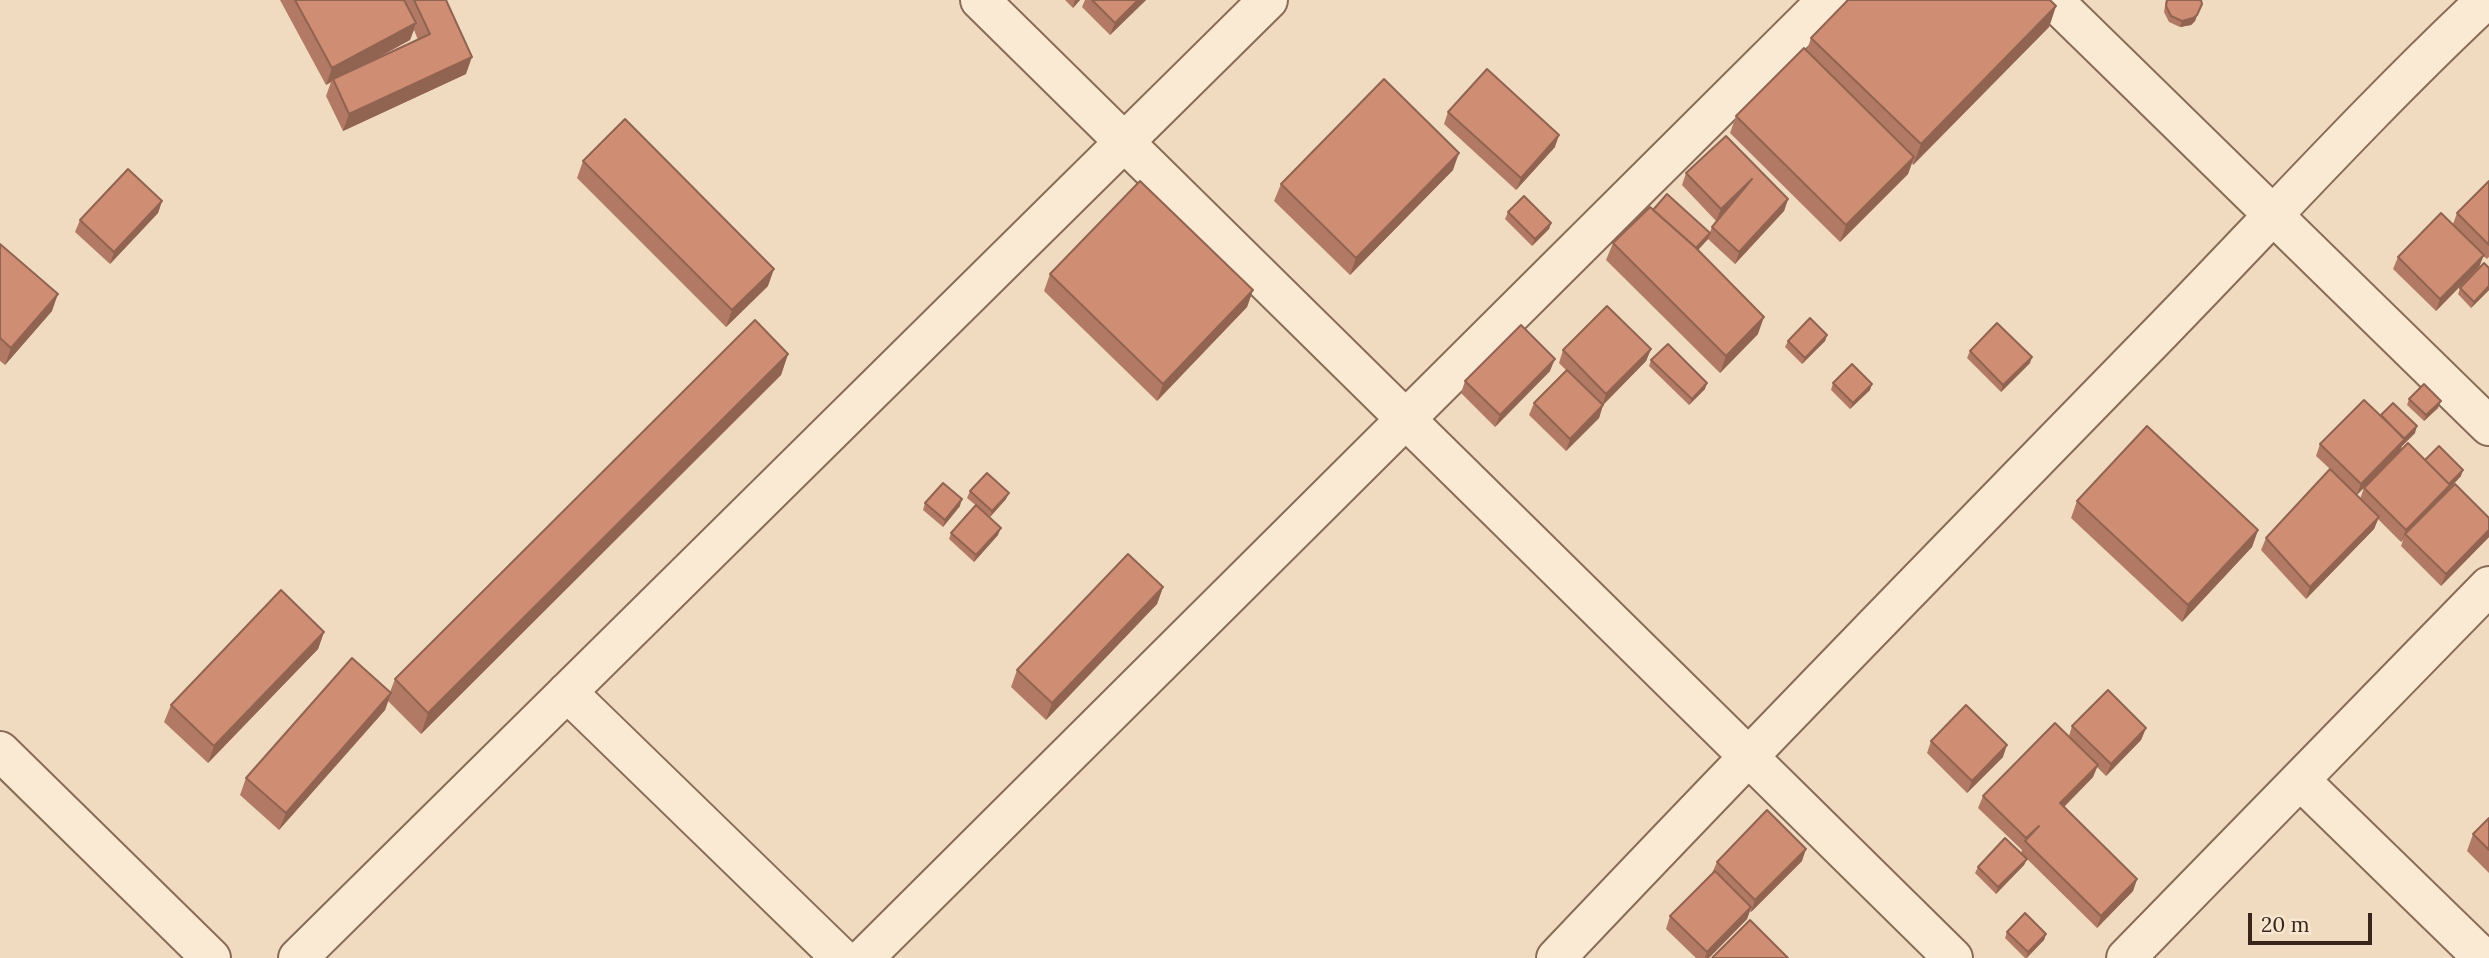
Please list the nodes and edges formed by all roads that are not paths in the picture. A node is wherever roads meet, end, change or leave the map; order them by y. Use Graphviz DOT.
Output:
graph roads {
  1 [pos="980,0"];
  2 [pos="1268,0"];
  3 [pos="1827,0"];
  4 [pos="2053,0"];
  5 [pos="2486,0"];
  6 [pos="1124,142"];
  7 [pos="2273,216"];
  8 [pos="1406,420"];
  9 [pos="2489,426"];
  10 [pos="2489,586"];
  11 [pos="567,692"];
  12 [pos="0,751"];
  13 [pos="1747,756"];
  14 [pos="2300,780"];
  15 [pos="211,958"];
  16 [pos="298,958"];
  17 [pos="841,958"];
  18 [pos="864,958"];
  19 [pos="1556,958"];
  20 [pos="1953,958"];
  21 [pos="2126,958"];
  22 [pos="2483,958"];
  1 -- 6 [label="street"];
  2 -- 6 [label="street"];
  3 -- 8 [label="street"];
  4 -- 7 [label="street"];
  5 -- 7 [label="street"];
  6 -- 8 [label="street"];
  6 -- 11 [label="street"];
  7 -- 9 [label="street"];
  7 -- 13 [label="street"];
  8 -- 13 [label="street"];
  8 -- 18 [label="street"];
  10 -- 14 [label="street"];
  11 -- 16 [label="street"];
  11 -- 17 [label="street"];
  12 -- 15 [label="street"];
  13 -- 19 [label="street"];
  13 -- 20 [label="street"];
  14 -- 21 [label="street"];
  14 -- 22 [label="street"];
}
